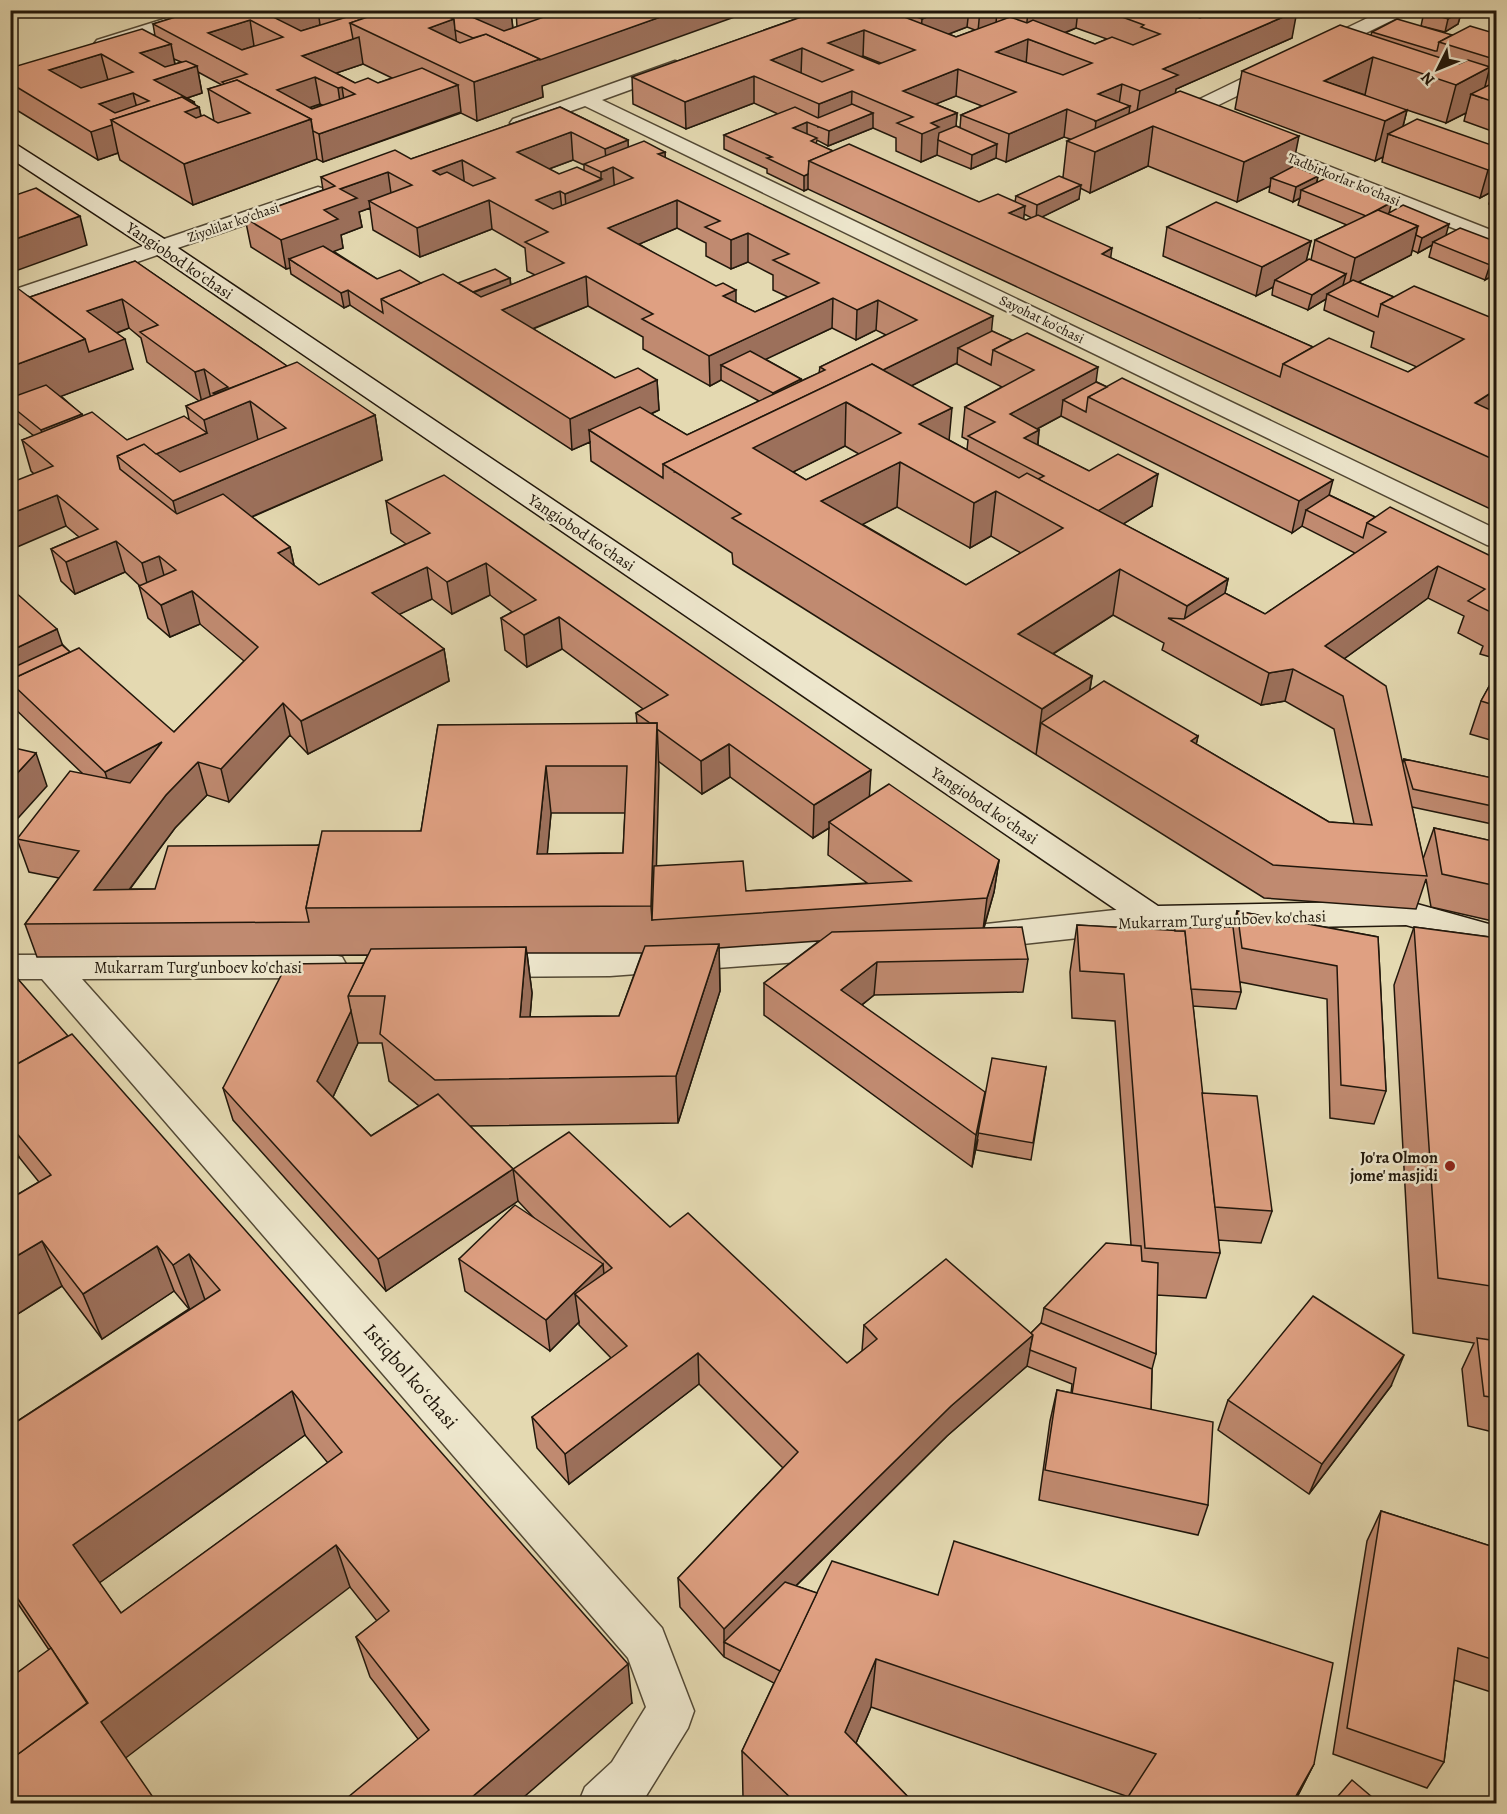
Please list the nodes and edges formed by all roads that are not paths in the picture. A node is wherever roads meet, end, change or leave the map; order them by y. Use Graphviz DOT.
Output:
graph roads {
  1 [pos="213,10"];
  2 [pos="1399,10"];
  3 [pos="89,48"];
  4 [pos="697,59"];
  5 [pos="587,100"];
  6 [pos="1214,128"];
  7 [pos="498,131"];
  8 [pos="1236,136"];
  9 [pos="10,149"];
  10 [pos="341,185"];
  11 [pos="1497,239"];
  12 [pos="161,247"];
  13 [pos="10,299"];
  14 [pos="1497,539"];
  15 [pos="1152,918"];
  16 [pos="1497,938"];
  17 [pos="948,939"];
  18 [pos="878,944"];
  19 [pos="447,965"];
  20 [pos="365,966"];
  21 [pos="10,967"];
  22 [pos="52,968"];
  23 [pos="602,1803"];
  1 -- 3 [label="street"];
  2 -- 6 [label="street"];
  4 -- 5 [label="street"];
  5 -- 7 [label="street"];
  5 -- 14 [label="street, Sayohat ko'chasi"];
  8 -- 11 [label="street, Tadbirkorlar koʻchasi"];
  9 -- 12 [label="street, Yangiobod koʻchasi"];
  10 -- 12 [label="street, Ziyolilar koʻchasi"];
  12 -- 13 [label="street, Ziyolilar koʻchasi"];
  12 -- 15 [label="street, Yangiobod koʻchasi"];
  15 -- 16 [label="street, Mukarram Turg'unboev ko'chasi"];
  15 -- 17 [label="street, Mukarram Turg'unboev ko'chasi"];
  18 -- 19 [label="street"];
  20 -- 22 [label="street, Mukarram Turg'unboev ko'chasi"];
  21 -- 22 [label="street, Mukarram Turg'unboev ko'chasi"];
  22 -- 23 [label="street, Istiqbol koʻchasi"];
}
